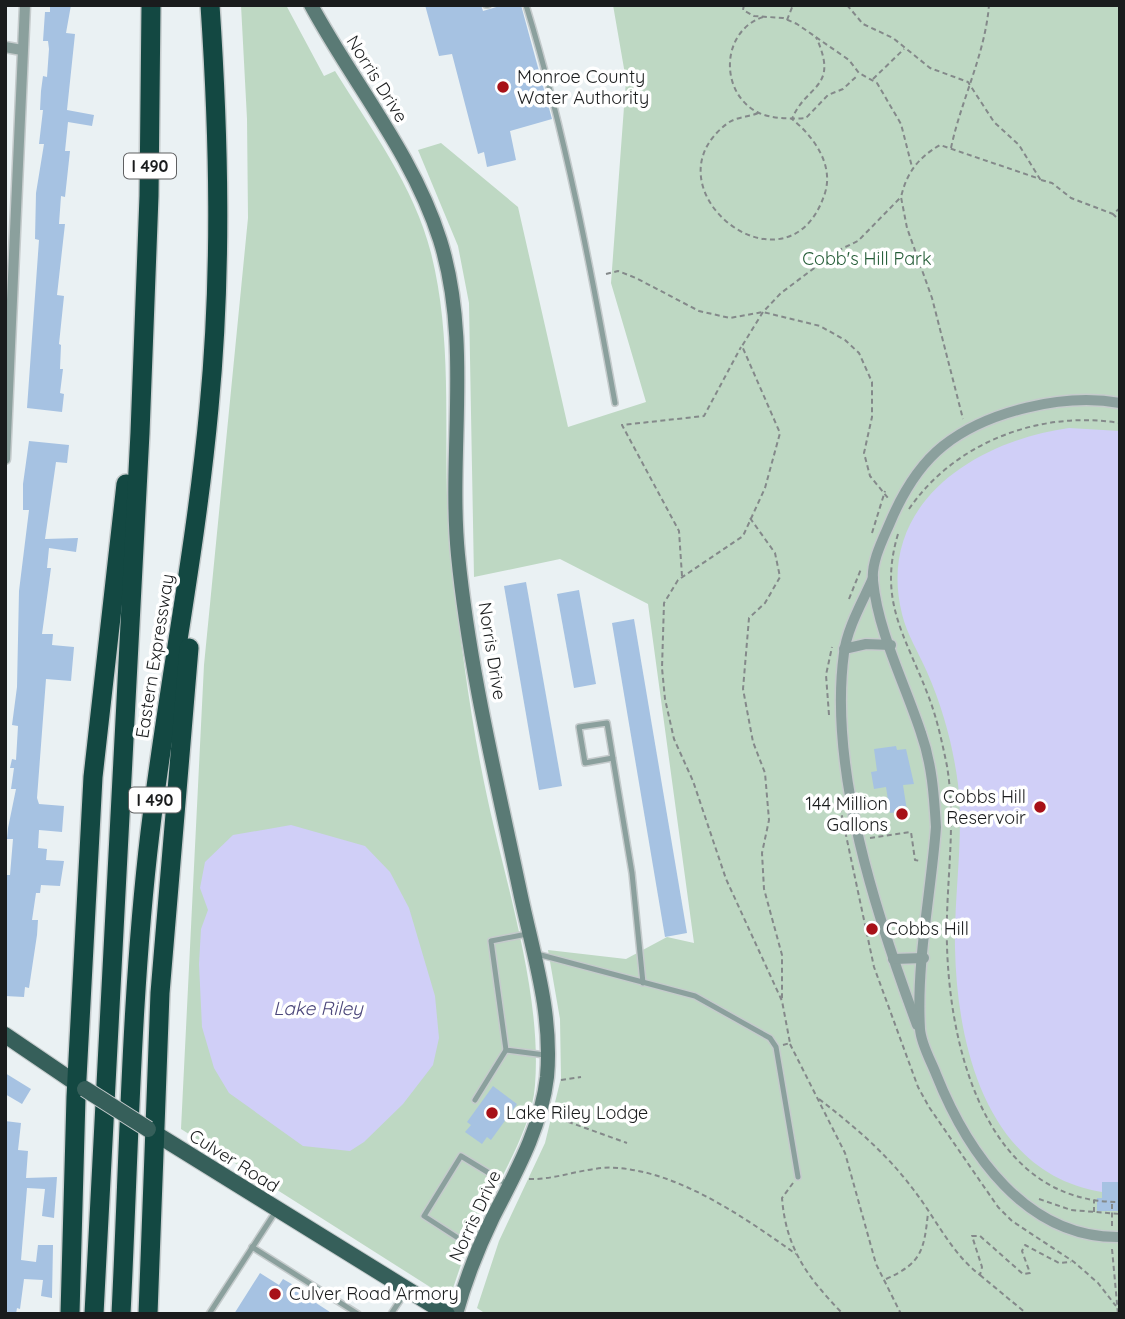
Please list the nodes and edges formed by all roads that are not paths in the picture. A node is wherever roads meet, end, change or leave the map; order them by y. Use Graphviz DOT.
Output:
graph roads {
  1 [pos="25,5"];
  2 [pos="151,5"];
  3 [pos="210,5"];
  4 [pos="311,5"];
  5 [pos="526,5"];
  6 [pos="5,47"];
  7 [pos="22,50"];
  8 [pos="11,204"];
  9 [pos="144,327"];
  10 [pos="1120,402"];
  11 [pos="615,403"];
  12 [pos="6,406"];
  13 [pos="5,459"];
  14 [pos="203,468"];
  15 [pos="873,578"];
  16 [pos="891,645"];
  17 [pos="838,648"];
  18 [pos="613,758"];
  19 [pos="530,933"];
  20 [pos="534,953"];
  21 [pos="923,958"];
  22 [pos="893,959"];
  23 [pos="643,983"];
  24 [pos="920,1032"];
  25 [pos="5,1035"];
  26 [pos="506,1050"];
  27 [pos="548,1056"];
  28 [pos="81,1086"];
  29 [pos="475,1100"];
  30 [pos="152,1132"];
  31 [pos="797,1177"];
  32 [pos="513,1180"];
  33 [pos="276,1210"];
  34 [pos="1116,1233"];
  35 [pos="252,1247"];
  36 [pos="478,1251"];
  37 [pos="408,1289"];
  38 [pos="70,1314"];
  39 [pos="94,1314"];
  40 [pos="121,1314"];
  41 [pos="148,1314"];
  42 [pos="209,1314"];
  43 [pos="358,1314"];
  44 [pos="391,1314"];
  45 [pos="447,1314"];
  46 [pos="456,1314"];
  1 -- 7 [label="street"];
  2 -- 9 [label="highway, Eastern Expressway / I 490"];
  3 -- 14 [label="highway, Eastern Expressway / I 490"];
  4 -- 19 [label="street, Norris Drive"];
  5 -- 11 [label="lane"];
  6 -- 7 [label="street"];
  7 -- 8 [label="street"];
  8 -- 12 [label="street"];
  9 -- 28 [label="highway"];
  9 -- 39 [label="highway, Eastern Expressway / I 490"];
  10 -- 15 [label="street"];
  12 -- 13 [label="street"];
  14 -- 30 [label="highway"];
  14 -- 40 [label="highway, Eastern Expressway / I 490"];
  15 -- 16 [label="street"];
  15 -- 17 [label="street"];
  16 -- 17 [label="street"];
  16 -- 21 [label="street"];
  17 -- 22 [label="street"];
  18 -- 18 [label="lane"];
  18 -- 23 [label="lane"];
  19 -- 20 [label="street, Norris Drive"];
  19 -- 26 [label="lane"];
  20 -- 23 [label="lane"];
  20 -- 27 [label="street, Norris Drive"];
  21 -- 22 [label="street"];
  21 -- 24 [label="street"];
  22 -- 24 [label="street"];
  23 -- 31 [label="lane"];
  24 -- 34 [label="street"];
  25 -- 28 [label="main road, Culver Road"];
  26 -- 27 [label="lane"];
  26 -- 29 [label="lane"];
  27 -- 32 [label="street, Norris Drive"];
  28 -- 30 [label="main road, Culver Road, bridge"];
  28 -- 38 [label="highway"];
  30 -- 33 [label="main road, Culver Road"];
  30 -- 41 [label="highway"];
  32 -- 36 [label="street, Norris Drive"];
  32 -- 36 [label="lane"];
  33 -- 35 [label="lane"];
  33 -- 37 [label="main road, Culver Road"];
  35 -- 42 [label="lane"];
  35 -- 43 [label="lane"];
  36 -- 46 [label="street, Norris Drive"];
  37 -- 44 [label="lane"];
  37 -- 45 [label="main road, Culver Road"];
}
